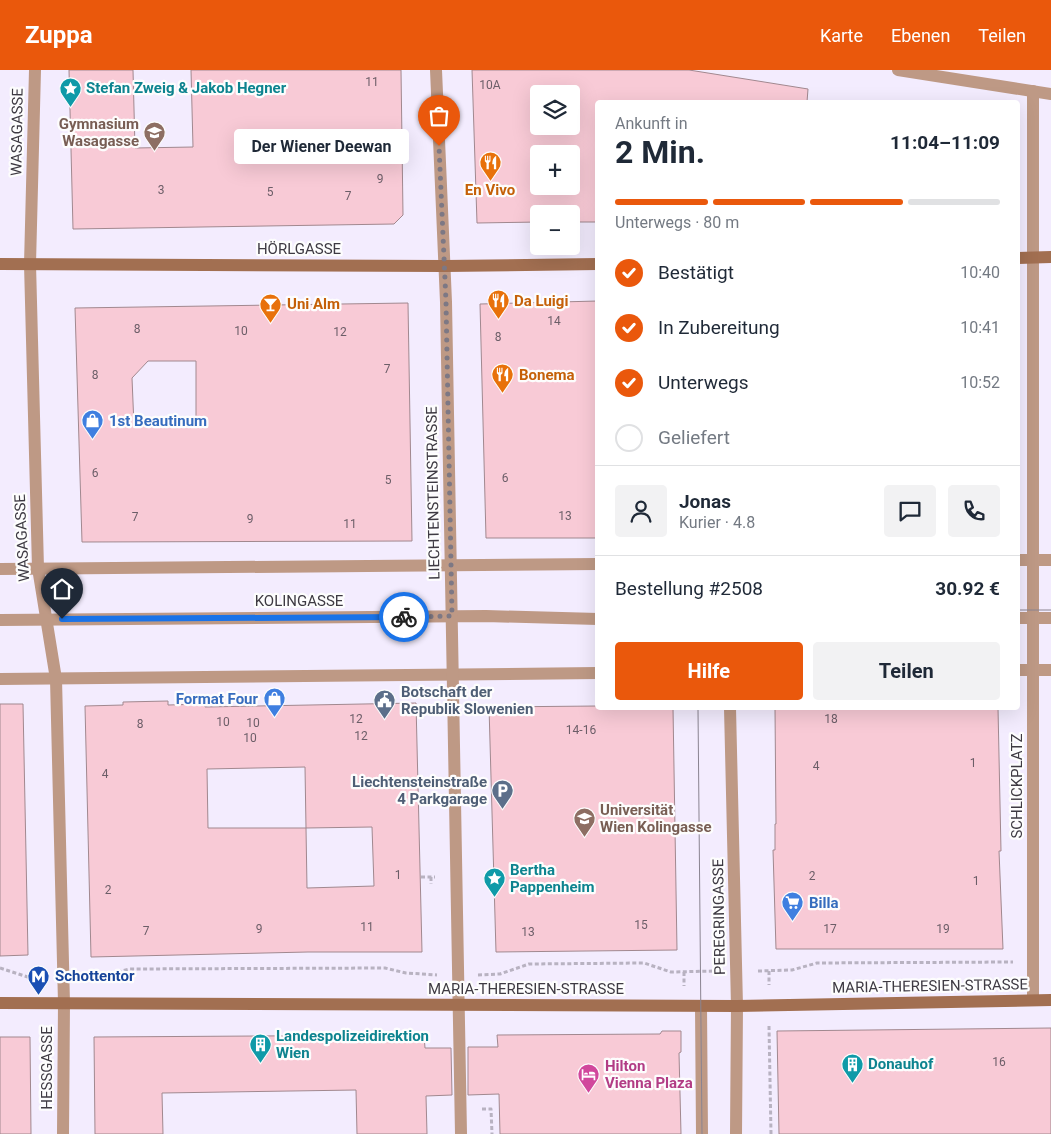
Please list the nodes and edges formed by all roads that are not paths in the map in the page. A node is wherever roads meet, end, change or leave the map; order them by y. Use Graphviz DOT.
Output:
graph roads {
  1 [pos="35,70"];
  2 [pos="436,70"];
  3 [pos="898,70"];
  4 [pos="1032,91"];
  5 [pos="1051,94"];
  6 [pos="1032,257"];
  7 [pos="1051,257"];
  8 [pos="1020,258"];
  9 [pos="0,264"];
  10 [pos="30,264"];
  11 [pos="595,264"];
  12 [pos="445,266"];
  13 [pos="1020,560"];
  14 [pos="1032,560"];
  15 [pos="1051,560"];
  16 [pos="595,564"];
  17 [pos="451,566"];
  18 [pos="38,568"];
  19 [pos="0,569"];
  20 [pos="452,616"];
  21 [pos="1020,618"];
  22 [pos="1032,618"];
  23 [pos="1051,618"];
  24 [pos="46,619"];
  25 [pos="595,619"];
  26 [pos="0,620"];
  27 [pos="1020,670"];
  28 [pos="1032,670"];
  29 [pos="1051,670"];
  30 [pos="595,674"];
  31 [pos="453,675"];
  32 [pos="0,679"];
  33 [pos="56,679"];
  34 [pos="730,710"];
  35 [pos="1034,1000"];
  36 [pos="1051,1000"];
  37 [pos="0,1003"];
  38 [pos="64,1003"];
  39 [pos="458,1005"];
  40 [pos="701,1006"];
  41 [pos="737,1006"];
  42 [pos="63,1134"];
  43 [pos="461,1134"];
  44 [pos="702,1134"];
  45 [pos="736,1134"];
  1 -- 10 [label="street, WASAGASSE"];
  2 -- 12 [label="street, LIECHTENSTEINSTRASSE"];
  3 -- 4 [label="street"];
  4 -- 5 [label="street"];
  4 -- 6 [label="street, SCHLICKPLATZ"];
  6 -- 7 [label="main road"];
  6 -- 8 [label="main road"];
  6 -- 14 [label="street, SCHLICKPLATZ"];
  9 -- 10 [label="main road, HÖRLGASSE"];
  10 -- 12 [label="main road, HÖRLGASSE"];
  10 -- 18 [label="street, WASAGASSE"];
  11 -- 12 [label="main road, HÖRLGASSE"];
  12 -- 17 [label="street, LIECHTENSTEINSTRASSE"];
  13 -- 14 [label="street"];
  14 -- 15 [label="street"];
  14 -- 22 [label="street, SCHLICKPLATZ"];
  16 -- 17 [label="street"];
  17 -- 18 [label="street"];
  17 -- 20 [label="street, LIECHTENSTEINSTRASSE"];
  18 -- 19 [label="street"];
  18 -- 24 [label="street, WASAGASSE"];
  20 -- 24 [label="street, KOLINGASSE"];
  20 -- 25 [label="street, KOLINGASSE"];
  20 -- 31 [label="street, LIECHTENSTEINSTRASSE"];
  21 -- 22 [label="street"];
  22 -- 23 [label="street"];
  22 -- 28 [label="street, SCHLICKPLATZ"];
  24 -- 26 [label="street, KOLINGASSE"];
  24 -- 33 [label="street, WASAGASSE"];
  27 -- 28 [label="street"];
  28 -- 29 [label="street"];
  28 -- 35 [label="street, SCHLICKPLATZ"];
  30 -- 31 [label="street"];
  31 -- 33 [label="street"];
  31 -- 39 [label="street, LIECHTENSTEINSTRASSE"];
  32 -- 33 [label="street"];
  33 -- 38 [label="street, WASAGASSE"];
  34 -- 41 [label="street, PEREGRINGASSE"];
  35 -- 36 [label="main road, MARIA-THERESIEN-STRASSE"];
  35 -- 41 [label="main road, MARIA-THERESIEN-STRASSE"];
  37 -- 38 [label="main road, MARIA-THERESIEN-STRASSE"];
  38 -- 39 [label="main road, MARIA-THERESIEN-STRASSE"];
  38 -- 42 [label="street, HESSGASSE"];
  39 -- 40 [label="main road, MARIA-THERESIEN-STRASSE"];
  39 -- 43 [label="street, LIECHTENSTEINSTRASSE"];
  40 -- 41 [label="main road, MARIA-THERESIEN-STRASSE"];
  40 -- 44 [label="street"];
  41 -- 45 [label="street, PEREGRINGASSE"];
}
